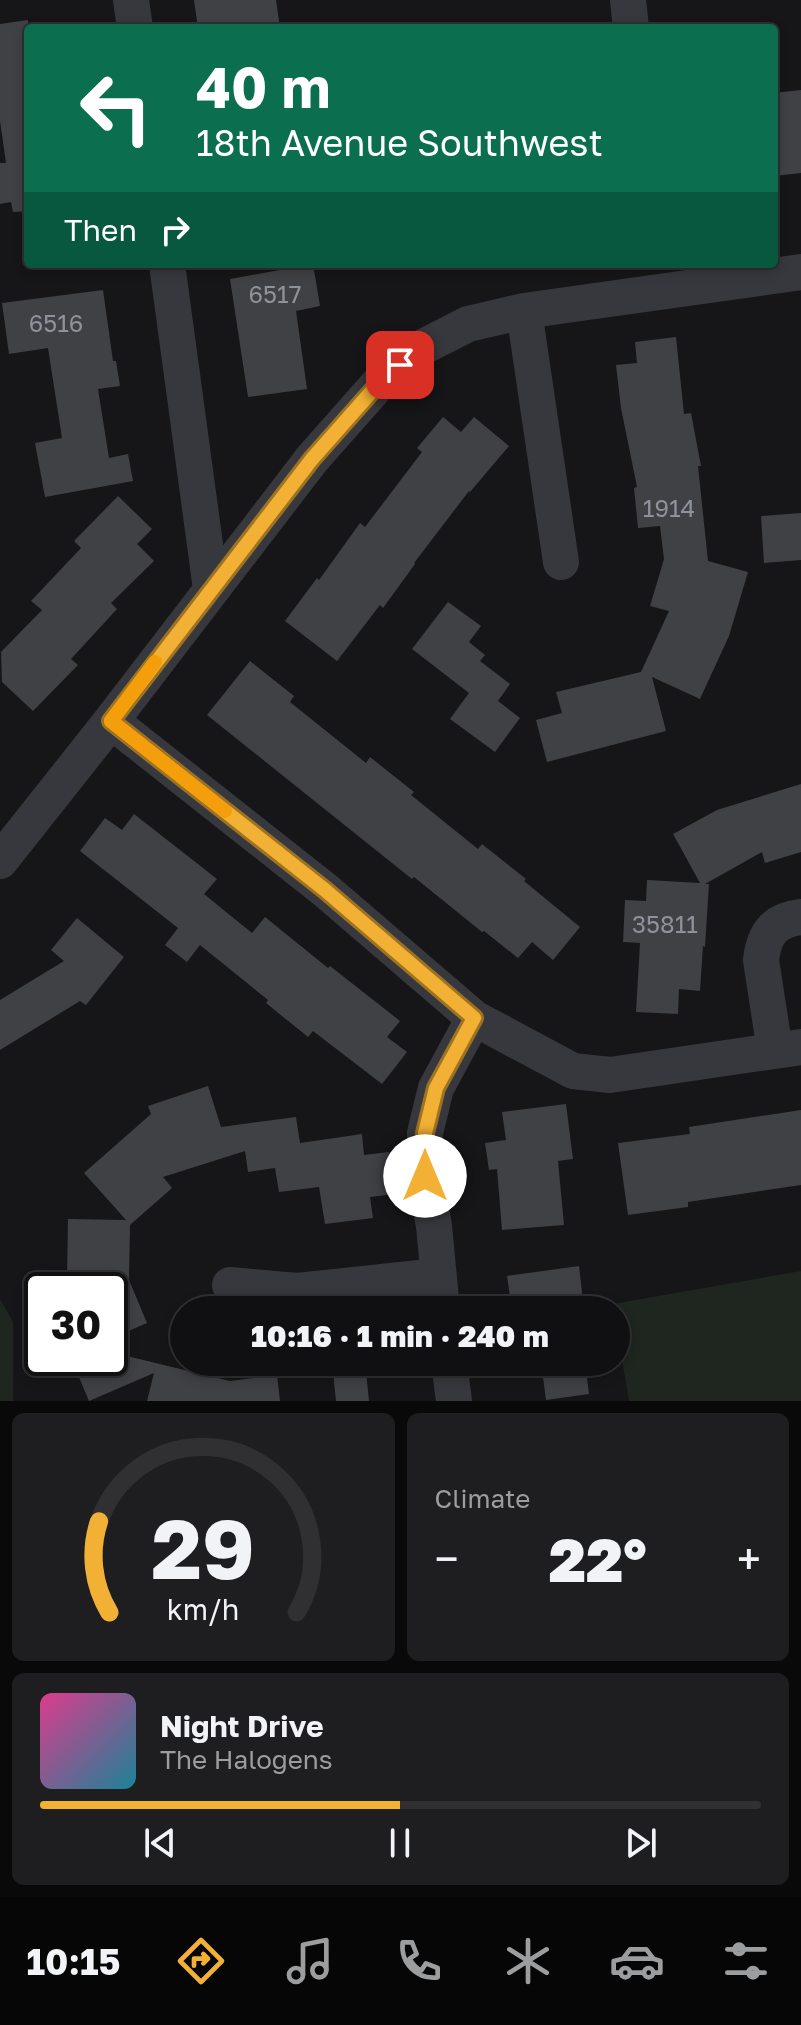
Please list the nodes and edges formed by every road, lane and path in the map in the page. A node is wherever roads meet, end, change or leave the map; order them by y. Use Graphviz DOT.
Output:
graph roads {
  1 [pos="131,0"];
  2 [pos="628,0"];
  3 [pos="134,24"];
  4 [pos="631,24"];
  5 [pos="168,268"];
  6 [pos="801,272"];
  7 [pos="662,277"];
  8 [pos="524,311"];
  9 [pos="561,562"];
  10 [pos="211,589"];
  11 [pos="111,721"];
  12 [pos="0,861"];
  13 [pos="801,917"];
  14 [pos="474,1018"];
  15 [pos="788,1049"];
  16 [pos="230,1285"];
  17 [pos="440,1293"];
  18 [pos="451,1376"];
  19 [pos="454,1401"];
  1 -- 3 [label="street"];
  2 -- 4 [label="street"];
  5 -- 10 [label="street"];
  6 -- 7 [label="street"];
  7 -- 8 [label="street"];
  8 -- 9 [label="street"];
  8 -- 10 [label="street"];
  10 -- 11 [label="street"];
  11 -- 12 [label="street"];
  11 -- 14 [label="street"];
  13 -- 15 [label="street"];
  14 -- 15 [label="street"];
  14 -- 17 [label="street"];
  16 -- 17 [label="street"];
  18 -- 19 [label="street"];
}
